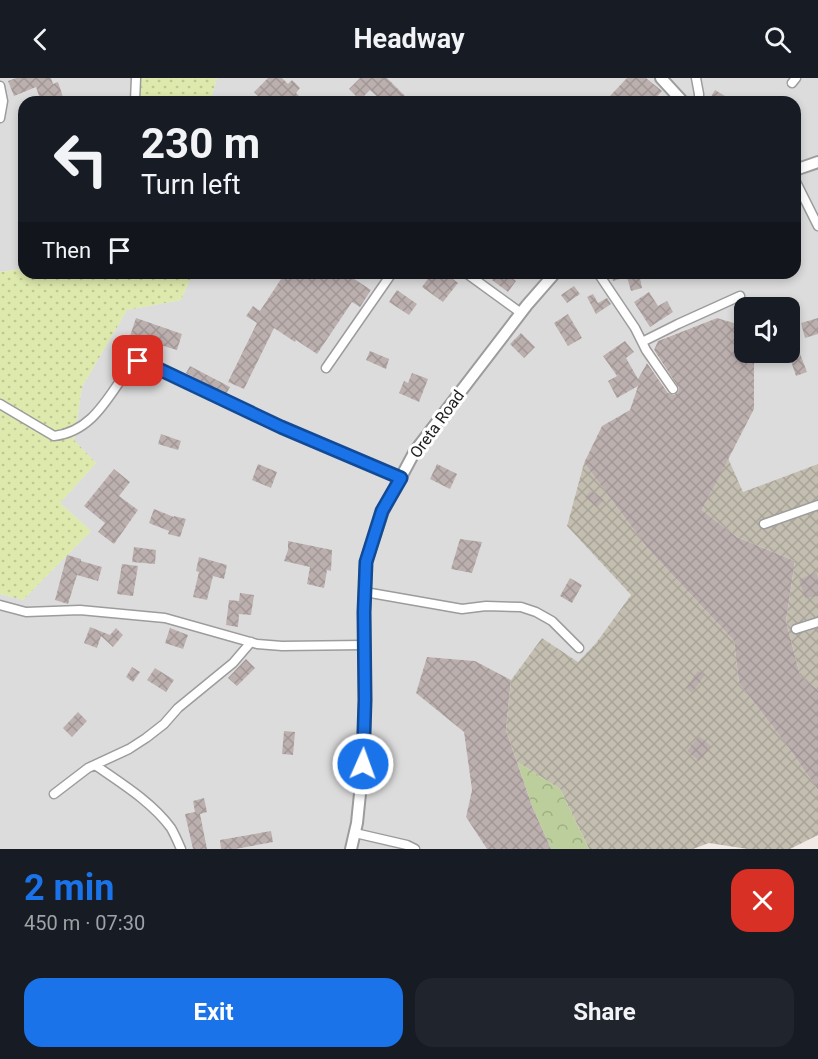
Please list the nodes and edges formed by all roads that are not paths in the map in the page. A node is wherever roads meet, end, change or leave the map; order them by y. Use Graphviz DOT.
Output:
graph roads {
  1 [pos="136,78"];
  2 [pos="661,78"];
  3 [pos="696,78"];
  4 [pos="0,86"];
  5 [pos="135,96"];
  6 [pos="678,96"];
  7 [pos="699,96"];
  8 [pos="0,118"];
  9 [pos="818,162"];
  10 [pos="801,168"];
  11 [pos="801,192"];
  12 [pos="818,226"];
  13 [pos="389,279"];
  14 [pos="474,279"];
  15 [pos="550,279"];
  16 [pos="601,279"];
  17 [pos="740,296"];
  18 [pos="521,313"];
  19 [pos="642,342"];
  20 [pos="326,368"];
  21 [pos="673,389"];
  22 [pos="0,404"];
  23 [pos="401,478"];
  24 [pos="818,505"];
  25 [pos="764,524"];
  26 [pos="365,592"];
  27 [pos="0,605"];
  28 [pos="818,622"];
  29 [pos="796,629"];
  30 [pos="251,642"];
  31 [pos="364,645"];
  32 [pos="579,648"];
  33 [pos="95,765"];
  34 [pos="54,794"];
  35 [pos="355,833"];
  36 [pos="181,849"];
  37 [pos="351,849"];
  38 [pos="415,849"];
  1 -- 5 [label="street"];
  2 -- 6 [label="street"];
  3 -- 7 [label="street"];
  4 -- 8 [label="street"];
  9 -- 10 [label="street"];
  11 -- 12 [label="street"];
  13 -- 20 [label="street"];
  14 -- 18 [label="street"];
  15 -- 18 [label="street, Oreta Road"];
  16 -- 19 [label="street"];
  17 -- 19 [label="street"];
  18 -- 23 [label="street, Oreta Road"];
  19 -- 21 [label="street"];
  22 -- 23 [label="street"];
  23 -- 26 [label="street, Oreta Road"];
  24 -- 25 [label="street"];
  26 -- 31 [label="street, Oreta Road"];
  26 -- 32 [label="street"];
  27 -- 30 [label="street"];
  28 -- 29 [label="street"];
  30 -- 31 [label="street"];
  30 -- 33 [label="street"];
  31 -- 35 [label="street, Oreta Road"];
  33 -- 34 [label="street"];
  33 -- 36 [label="street"];
  35 -- 37 [label="street, Oreta Road"];
  35 -- 38 [label="street"];
}
